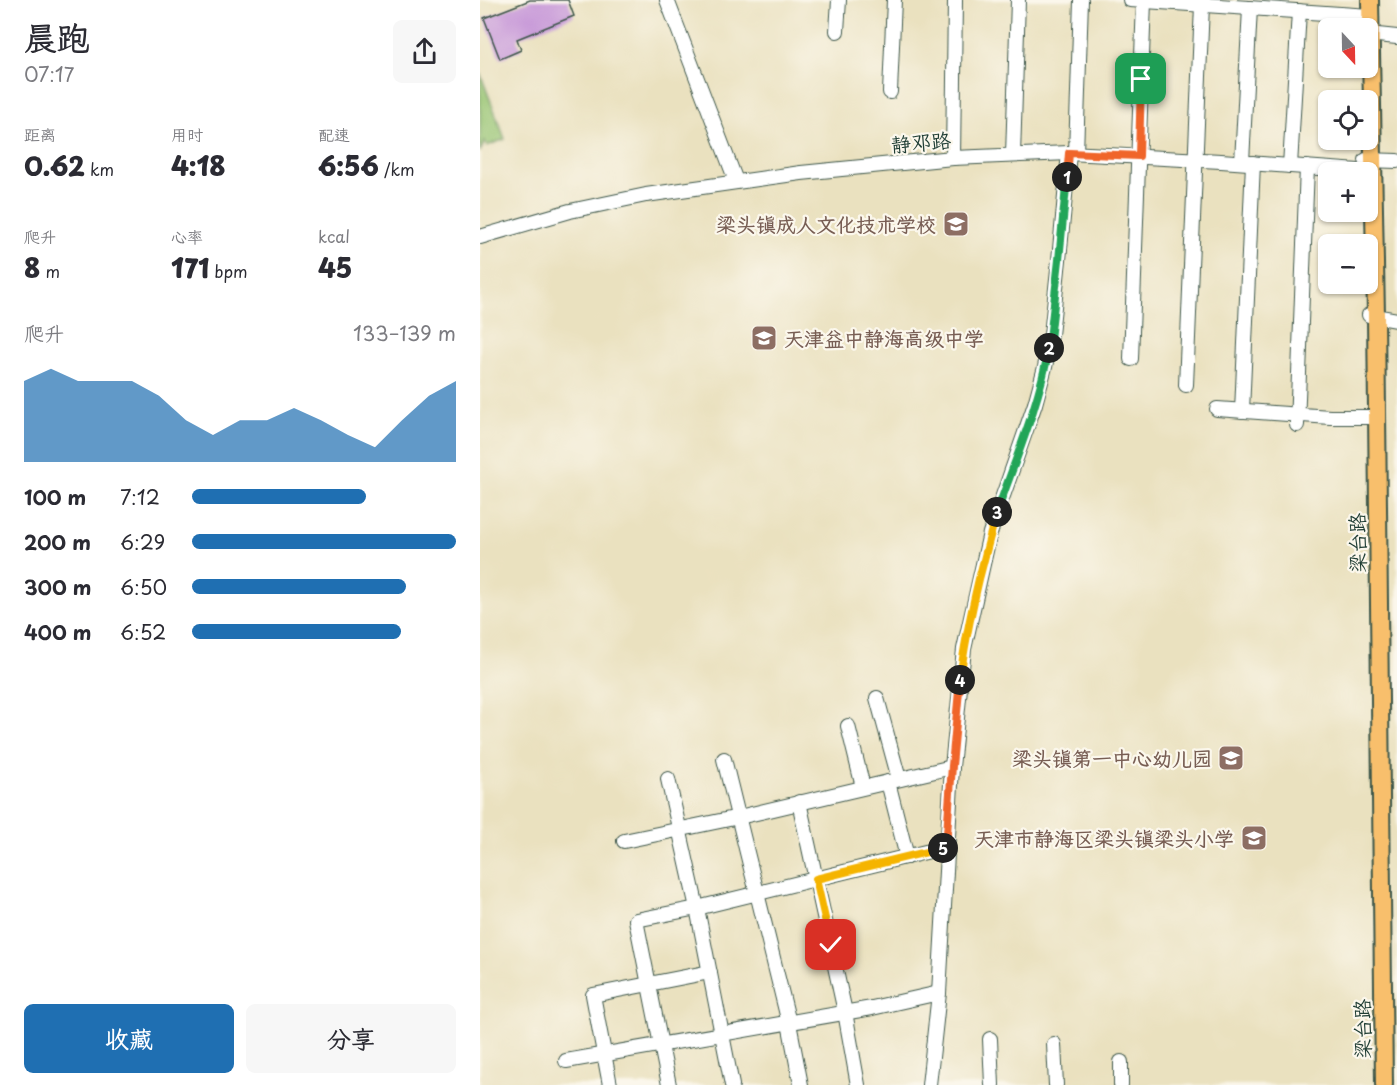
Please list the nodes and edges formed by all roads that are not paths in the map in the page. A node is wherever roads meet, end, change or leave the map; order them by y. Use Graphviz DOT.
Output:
graph roads {
  1 [pos="667,0"];
  2 [pos="839,0"];
  3 [pos="894,0"];
  4 [pos="955,0"];
  5 [pos="1018,0"];
  6 [pos="1081,0"];
  7 [pos="1137,0"];
  8 [pos="1173,1"];
  9 [pos="1202,5"];
  10 [pos="1250,8"];
  11 [pos="1299,11"];
  12 [pos="1367,18"];
  13 [pos="1378,25"];
  14 [pos="837,31"];
  15 [pos="1397,38"];
  16 [pos="1368,78"];
  17 [pos="890,92"];
  18 [pos="1072,153"];
  19 [pos="1013,155"];
  20 [pos="1139,156"];
  21 [pos="953,158"];
  22 [pos="1196,159"];
  23 [pos="1397,161"];
  24 [pos="1369,162"];
  25 [pos="1248,163"];
  26 [pos="1378,165"];
  27 [pos="1290,166"];
  28 [pos="1307,167"];
  29 [pos="1318,167"];
  30 [pos="736,181"];
  31 [pos="1370,222"];
  32 [pos="480,237"];
  33 [pos="1370,294"];
  34 [pos="1372,315"];
  35 [pos="1397,320"];
  36 [pos="1131,359"];
  37 [pos="1186,385"];
  38 [pos="1217,409"];
  39 [pos="1242,411"];
  40 [pos="1373,417"];
  41 [pos="1297,420"];
  42 [pos="877,698"];
  43 [pos="848,726"];
  44 [pos="724,759"];
  45 [pos="952,766"];
  46 [pos="668,778"];
  47 [pos="894,780"];
  48 [pos="863,787"];
  49 [pos="799,802"];
  50 [pos="739,817"];
  51 [pos="680,829"];
  52 [pos="624,841"];
  53 [pos="946,847"];
  54 [pos="907,857"];
  55 [pos="816,879"];
  56 [pos="757,893"];
  57 [pos="697,908"];
  58 [pos="710,972"];
  59 [pos="650,984"];
  60 [pos="939,993"];
  61 [pos="845,1012"];
  62 [pos="789,1023"];
  63 [pos="722,1035"];
  64 [pos="990,1039"];
  65 [pos="1054,1044"];
  66 [pos="661,1045"];
  67 [pos="604,1054"];
  68 [pos="566,1061"];
  69 [pos="1121,1062"];
  70 [pos="610,1085"];
  71 [pos="669,1085"];
  72 [pos="732,1085"];
  73 [pos="801,1085"];
  74 [pos="858,1085"];
  75 [pos="929,1085"];
  76 [pos="992,1085"];
  77 [pos="1056,1085"];
  78 [pos="1121,1085"];
  79 [pos="1376,1085"];
  80 [pos="1384,1085"];
  1 -- 30 [label="street"];
  2 -- 14 [label="street"];
  3 -- 17 [label="street"];
  4 -- 21 [label="street"];
  5 -- 19 [label="street"];
  6 -- 18 [label="street"];
  7 -- 8 [label="street"];
  7 -- 20 [label="street"];
  8 -- 9 [label="street"];
  9 -- 10 [label="street"];
  9 -- 22 [label="street"];
  10 -- 11 [label="street"];
  10 -- 25 [label="street"];
  11 -- 12 [label="street"];
  11 -- 27 [label="street"];
  13 -- 15 [label="street"];
  16 -- 24 [label="main road, 梁台路"];
  18 -- 19 [label="street, 静邓路"];
  18 -- 20 [label="street, 静邓路"];
  18 -- 45 [label="street"];
  19 -- 21 [label="street, 静邓路"];
  20 -- 22 [label="street, 静邓路"];
  20 -- 36 [label="street"];
  21 -- 30 [label="street, 静邓路"];
  22 -- 25 [label="street, 静邓路"];
  22 -- 37 [label="street"];
  23 -- 26 [label="street, 静邓路"];
  25 -- 27 [label="street, 静邓路"];
  25 -- 39 [label="street"];
  27 -- 28 [label="street, 静邓路"];
  28 -- 29 [label="street, 静邓路"];
  28 -- 41 [label="street"];
  30 -- 32 [label="street, 静邓路"];
  31 -- 34 [label="main road, 梁台路"];
  33 -- 34 [label="main road, 梁台路"];
  34 -- 35 [label="street"];
  34 -- 40 [label="main road, 梁台路"];
  38 -- 39 [label="street"];
  39 -- 41 [label="street"];
  40 -- 41 [label="street"];
  40 -- 79 [label="main road, 梁台路"];
  40 -- 80 [label="main road, 梁台路"];
  42 -- 47 [label="street"];
  43 -- 48 [label="street"];
  44 -- 50 [label="street"];
  45 -- 47 [label="street"];
  45 -- 53 [label="street"];
  46 -- 51 [label="street"];
  47 -- 48 [label="street"];
  47 -- 54 [label="street"];
  48 -- 49 [label="street"];
  49 -- 50 [label="street"];
  49 -- 55 [label="street"];
  50 -- 51 [label="street"];
  50 -- 56 [label="street"];
  51 -- 52 [label="street"];
  51 -- 57 [label="street"];
  53 -- 54 [label="street"];
  53 -- 60 [label="street"];
  54 -- 55 [label="street"];
  55 -- 56 [label="street"];
  55 -- 61 [label="street"];
  56 -- 57 [label="street"];
  56 -- 62 [label="street"];
  57 -- 58 [label="street"];
  57 -- 59 [label="street"];
  58 -- 59 [label="street"];
  58 -- 63 [label="street"];
  59 -- 66 [label="street"];
  59 -- 67 [label="street"];
  60 -- 61 [label="street"];
  60 -- 75 [label="street"];
  61 -- 62 [label="street"];
  61 -- 74 [label="street"];
  62 -- 63 [label="street"];
  62 -- 73 [label="street"];
  63 -- 66 [label="street"];
  63 -- 72 [label="street"];
  64 -- 76 [label="street"];
  65 -- 77 [label="street"];
  66 -- 67 [label="street"];
  66 -- 71 [label="street"];
  67 -- 68 [label="street"];
  67 -- 70 [label="street"];
  69 -- 78 [label="street"];
}
